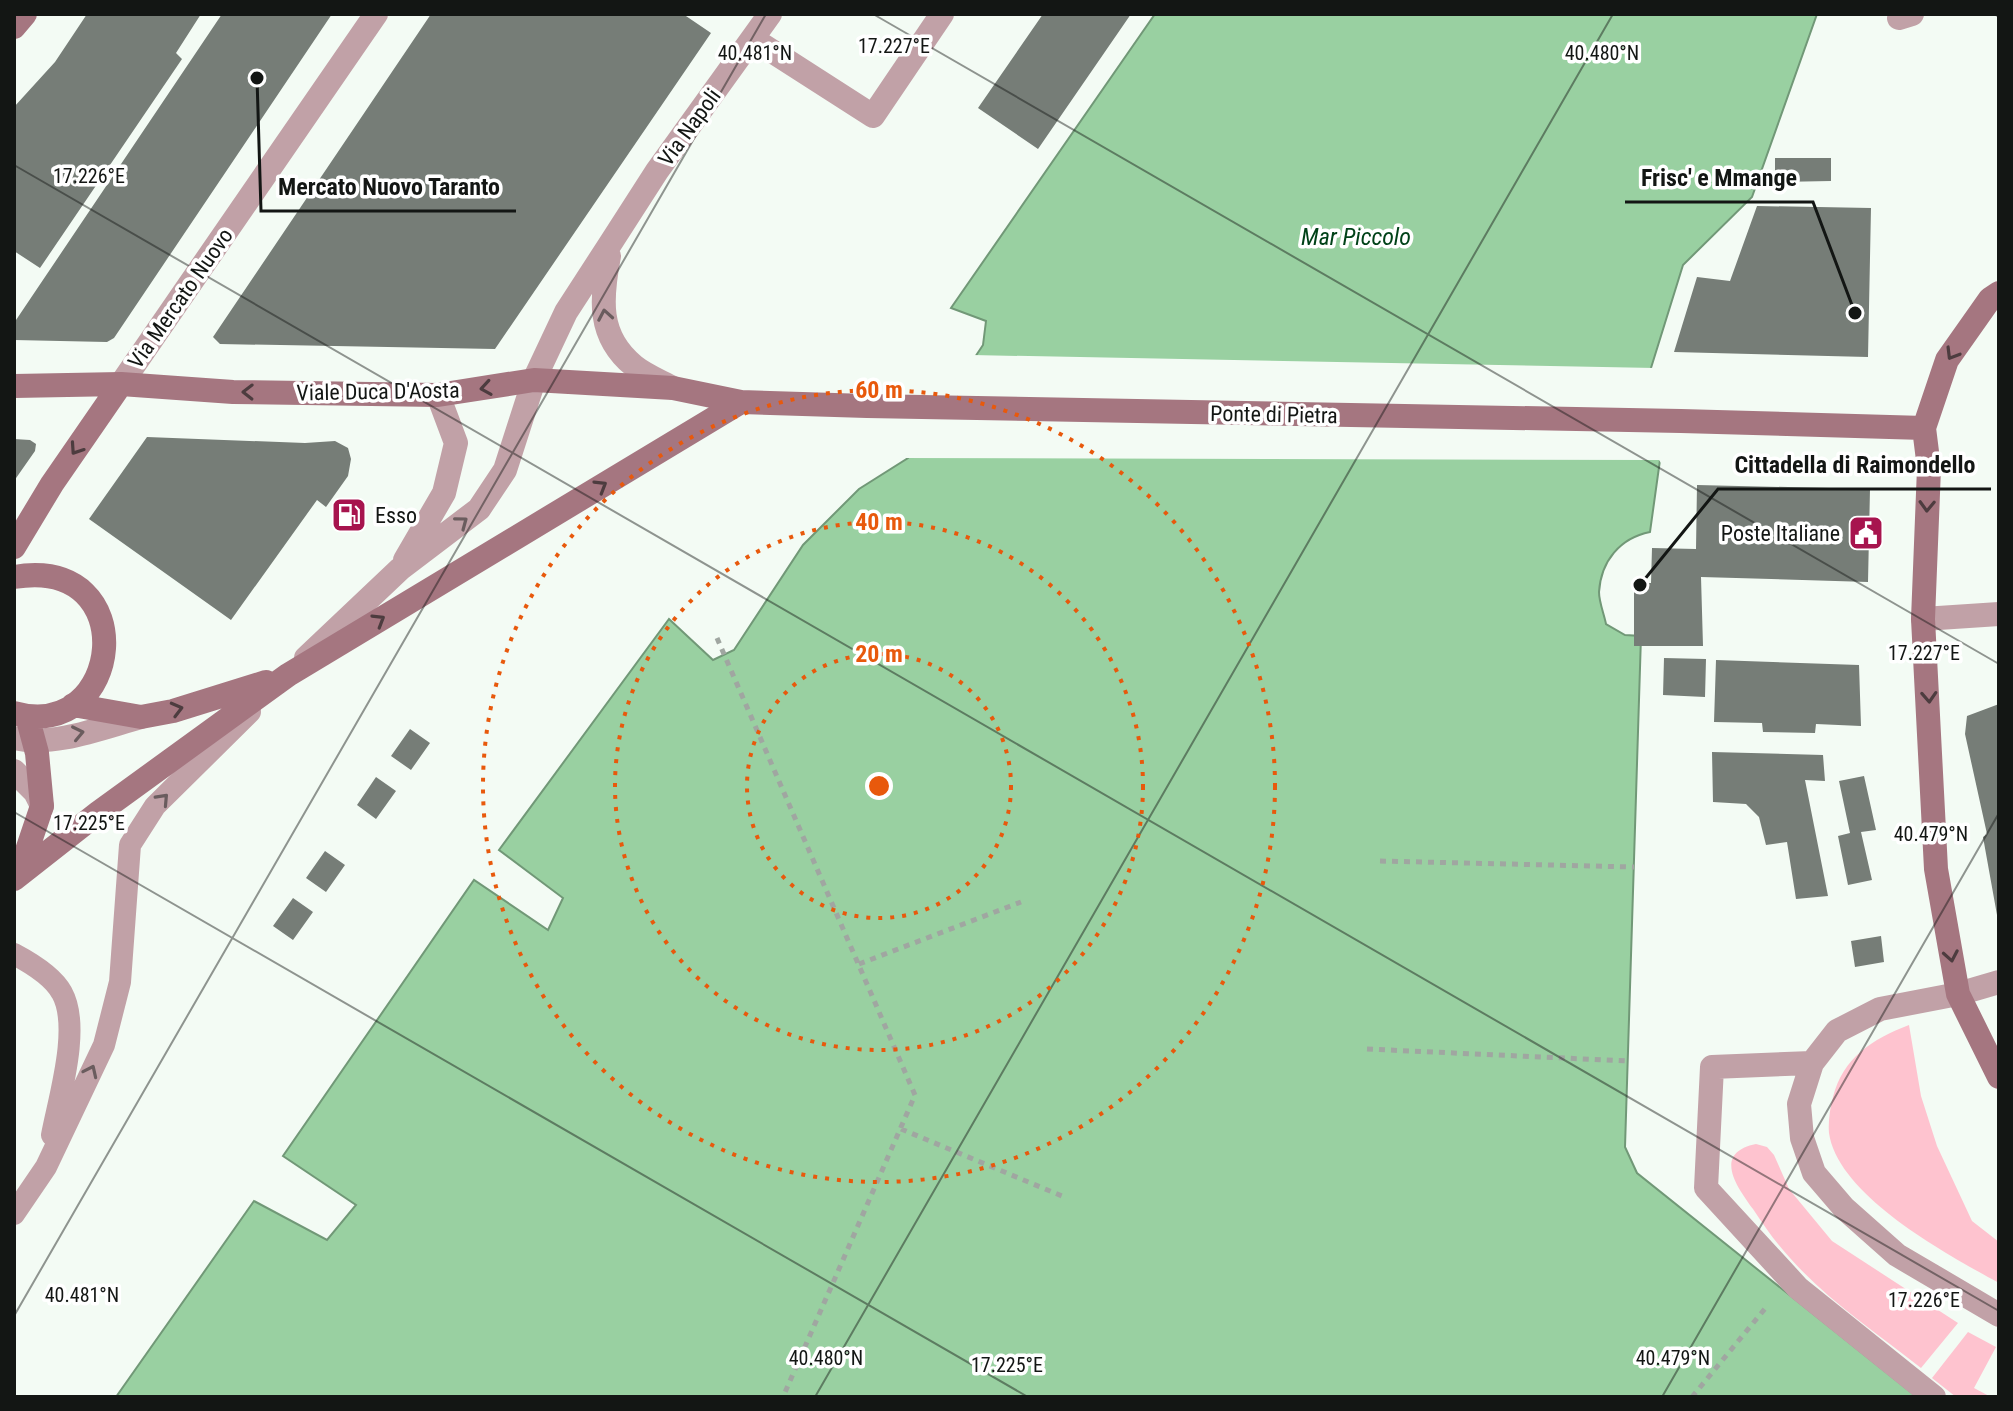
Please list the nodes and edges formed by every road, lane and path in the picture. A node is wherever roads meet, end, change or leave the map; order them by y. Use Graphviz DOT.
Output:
graph roads {
  1 [pos="25,14"];
  2 [pos="376,14"];
  3 [pos="770,14"];
  4 [pos="942,14"];
  5 [pos="14,27"];
  6 [pos="753,39"];
  7 [pos="612,241"];
  8 [pos="1999,293"];
  9 [pos="534,380"];
  10 [pos="121,384"];
  11 [pos="14,386"];
  12 [pos="673,388"];
  13 [pos="438,395"];
  14 [pos="741,402"];
  15 [pos="1924,428"];
  16 [pos="14,547"];
  17 [pos="400,569"];
  18 [pos="14,577"];
  19 [pos="1999,614"];
  20 [pos="1923,619"];
  21 [pos="717,638"];
  22 [pos="288,675"];
  23 [pos="73,705"];
  24 [pos="141,717"];
  25 [pos="20,723"];
  26 [pos="14,771"];
  27 [pos="42,806"];
  28 [pos="1380,861"];
  29 [pos="1634,867"];
  30 [pos="17,876"];
  31 [pos="1021,902"];
  32 [pos="14,954"];
  33 [pos="859,964"];
  34 [pos="1995,983"];
  35 [pos="1958,994"];
  36 [pos="1367,1049"];
  37 [pos="1628,1061"];
  38 [pos="1812,1063"];
  39 [pos="1999,1077"];
  40 [pos="901,1129"];
  41 [pos="46,1167"];
  42 [pos="1062,1196"];
  43 [pos="14,1214"];
  44 [pos="1777,1295"];
  45 [pos="1999,1315"];
  46 [pos="783,1397"];
  47 [pos="1692,1397"];
  48 [pos="1934,1397"];
  1 -- 5 [label="main road"];
  2 -- 10 [label="street, Via Mercato Nuovo"];
  3 -- 6 [label="street, Via Napoli"];
  4 -- 6 [label="street"];
  6 -- 7 [label="street, Via Napoli"];
  7 -- 9 [label="street, Via Napoli"];
  12 -- 7 [label="street, one-way"];
  8 -- 15 [label="main road, one-way"];
  9 -- 12 [label="main road, Viale Duca D'Aosta"];
  9 -- 13 [label="main road, Viale Duca D'Aosta, one-way"];
  17 -- 9 [label="street, Via Napoli, one-way"];
  10 -- 11 [label="main road, Viale Duca D'Aosta"];
  13 -- 10 [label="main road, Viale Duca D'Aosta, one-way"];
  10 -- 16 [label="main road, one-way"];
  12 -- 14 [label="main road, Viale Duca D'Aosta"];
  13 -- 17 [label="street"];
  14 -- 15 [label="main road, Ponte di Pietra"];
  22 -- 14 [label="main road, one-way"];
  15 -- 20 [label="main road, one-way"];
  17 -- 22 [label="street"];
  18 -- 23 [label="main road"];
  19 -- 20 [label="street"];
  20 -- 35 [label="main road, one-way"];
  21 -- 33 [label="path"];
  24 -- 22 [label="main road, one-way"];
  22 -- 30 [label="main road"];
  41 -- 22 [label="lane, one-way"];
  23 -- 24 [label="main road"];
  23 -- 25 [label="main road"];
  25 -- 24 [label="street, one-way"];
  25 -- 27 [label="main road"];
  26 -- 27 [label="street"];
  27 -- 30 [label="main road"];
  28 -- 29 [label="path"];
  31 -- 33 [label="path"];
  32 -- 41 [label="lane"];
  33 -- 40 [label="path"];
  34 -- 35 [label="street"];
  35 -- 38 [label="street"];
  35 -- 39 [label="main road"];
  36 -- 37 [label="path"];
  38 -- 45 [label="street"];
  38 -- 48 [label="street"];
  40 -- 42 [label="path"];
  40 -- 46 [label="path"];
  41 -- 43 [label="lane"];
  44 -- 47 [label="path"];
}
